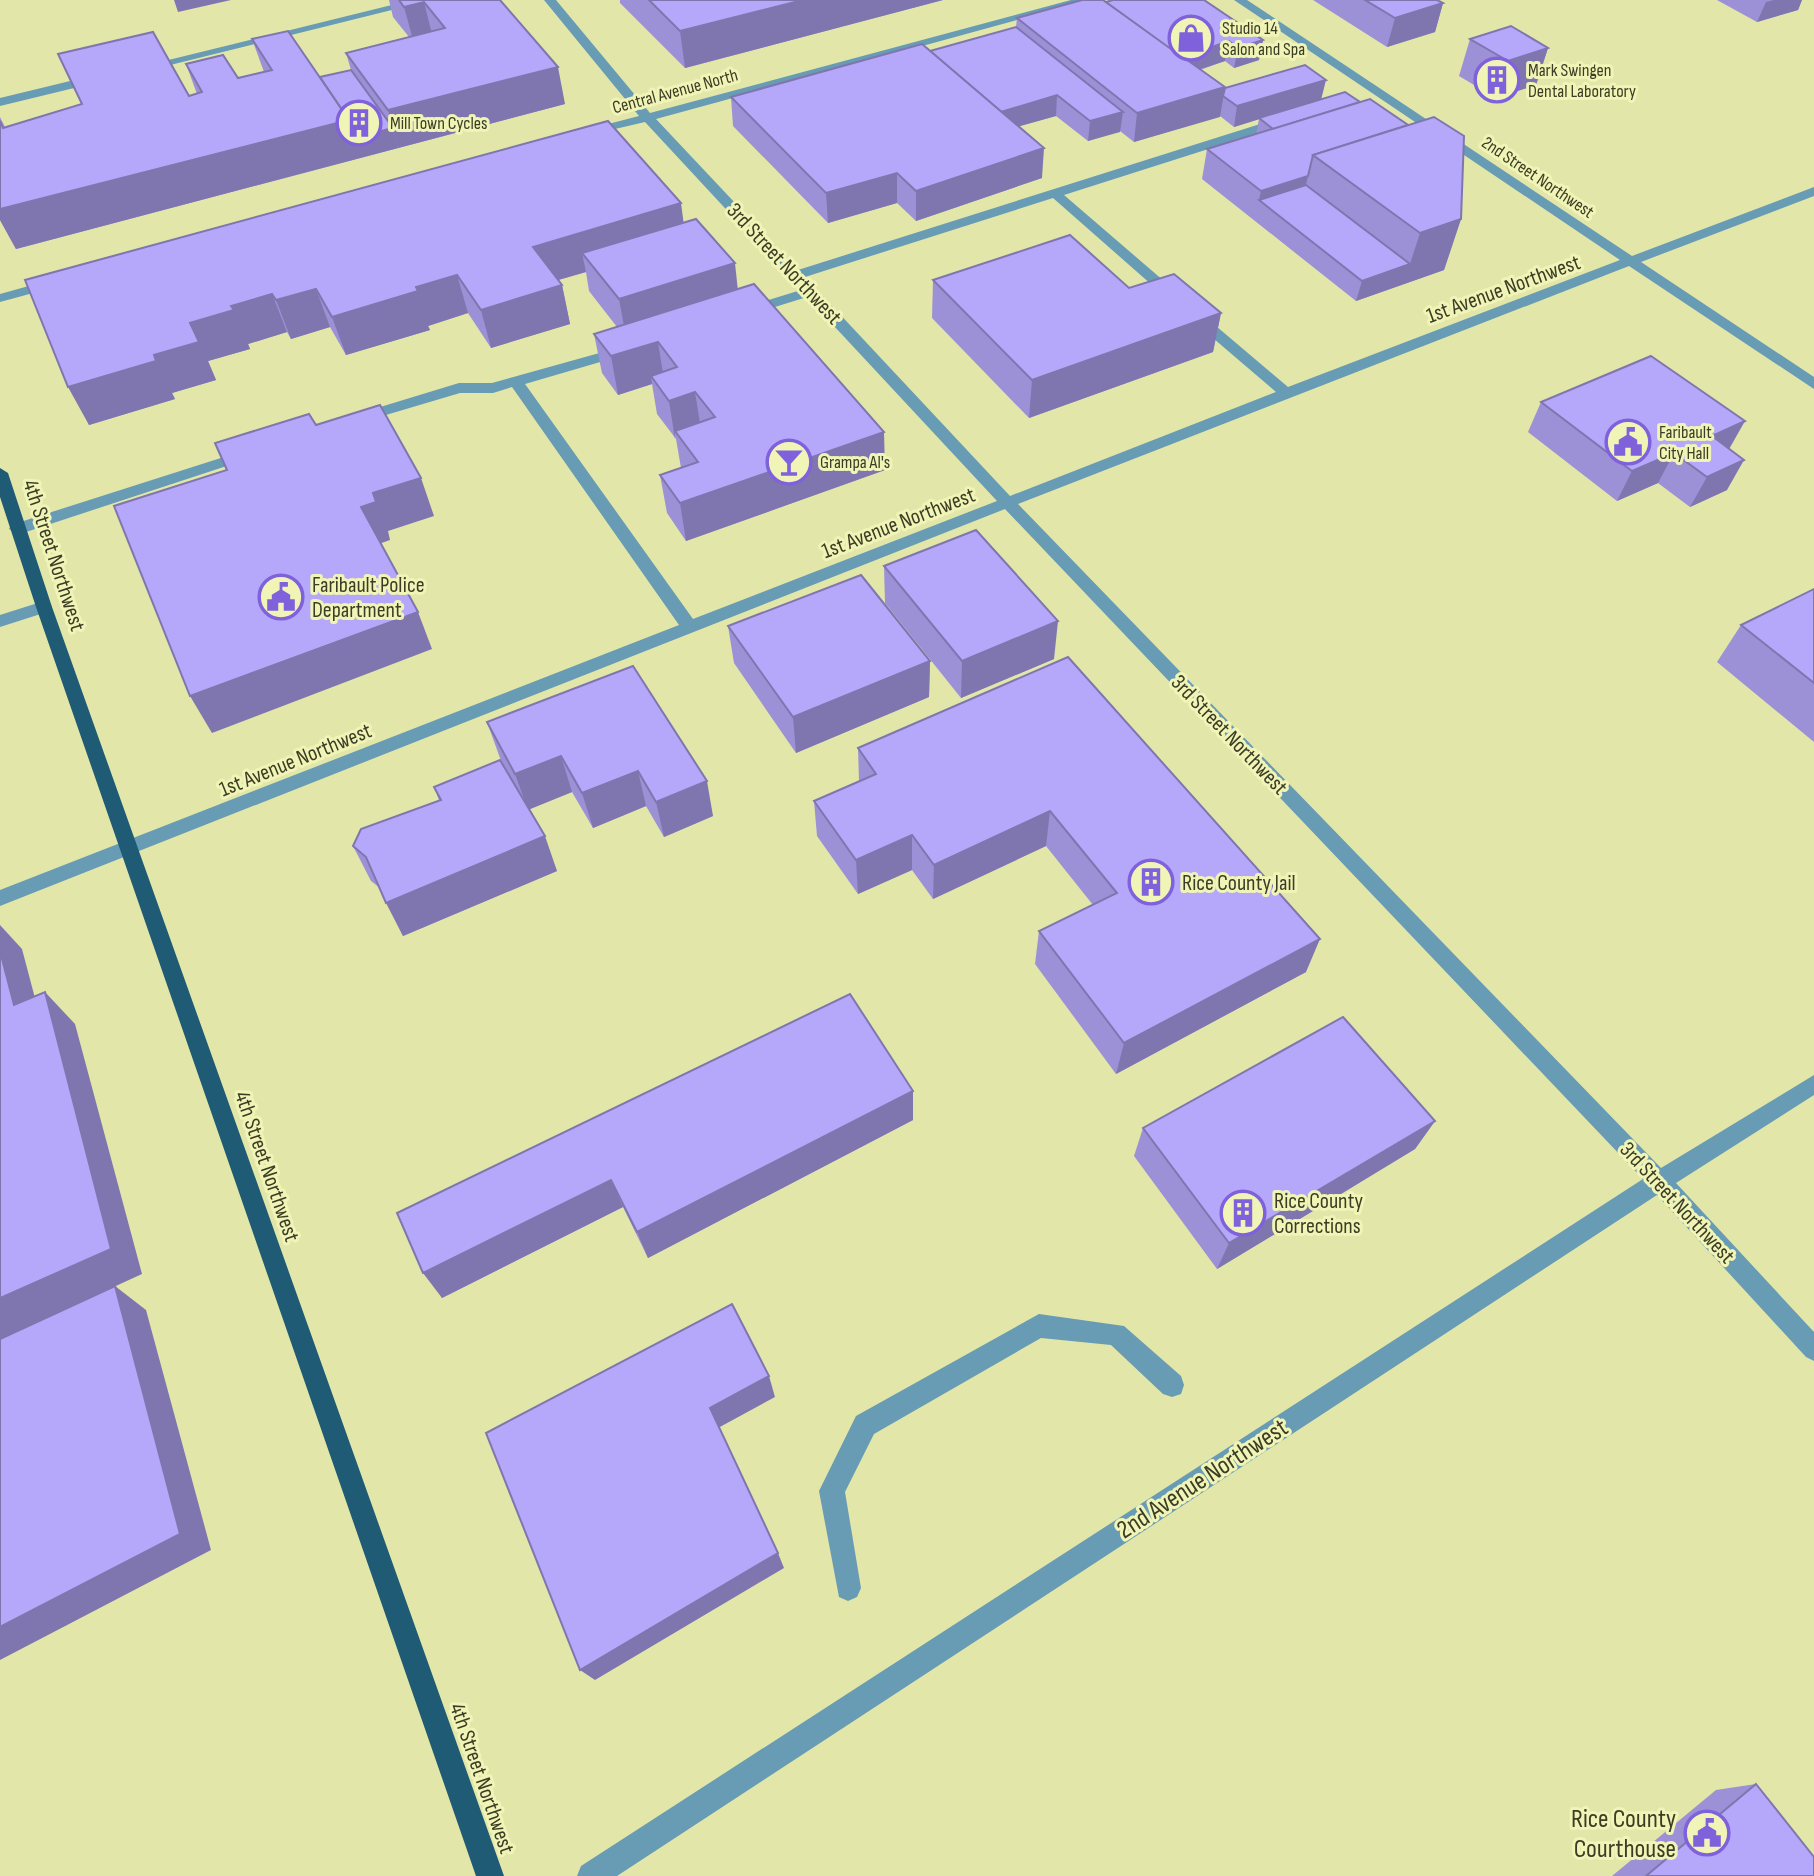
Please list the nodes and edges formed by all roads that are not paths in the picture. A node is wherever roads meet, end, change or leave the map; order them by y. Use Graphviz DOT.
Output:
graph roads {
  1 [pos="426,0"];
  2 [pos="550,0"];
  3 [pos="1084,0"];
  4 [pos="1240,0"];
  5 [pos="133,70"];
  6 [pos="118,73"];
  7 [pos="1379,92"];
  8 [pos="1364,96"];
  9 [pos="0,102"];
  10 [pos="647,117"];
  11 [pos="1292,118"];
  12 [pos="570,139"];
  13 [pos="1814,191"];
  14 [pos="1053,192"];
  15 [pos="1633,262"];
  16 [pos="798,275"];
  17 [pos="63,280"];
  18 [pos="811,291"];
  19 [pos="0,298"];
  20 [pos="737,315"];
  21 [pos="648,343"];
  22 [pos="516,382"];
  23 [pos="1814,384"];
  24 [pos="1286,393"];
  25 [pos="348,422"];
  26 [pos="261,450"];
  27 [pos="0,473"];
  28 [pos="1008,503"];
  29 [pos="17,529"];
  30 [pos="44,607"];
  31 [pos="0,621"];
  32 [pos="689,626"];
  33 [pos="129,850"];
  34 [pos="0,898"];
  35 [pos="1814,1084"];
  36 [pos="1659,1181"];
  37 [pos="1814,1349"];
  38 [pos="1172,1385"];
  39 [pos="848,1588"];
  40 [pos="490,1876"];
  41 [pos="591,1876"];
  1 -- 5 [label="street"];
  2 -- 10 [label="street, 3rd Street Northwest"];
  3 -- 10 [label="street, Central Avenue North"];
  4 -- 7 [label="street, 2nd Street Northwest"];
  6 -- 9 [label="street"];
  7 -- 8 [label="street"];
  7 -- 15 [label="street, 2nd Street Northwest"];
  10 -- 12 [label="street, Central Avenue North"];
  10 -- 16 [label="street, 3rd Street Northwest"];
  11 -- 14 [label="street"];
  13 -- 15 [label="street, 1st Avenue Northwest"];
  14 -- 16 [label="street"];
  14 -- 24 [label="street"];
  15 -- 23 [label="street, 2nd Street Northwest"];
  15 -- 24 [label="street, 1st Avenue Northwest"];
  16 -- 18 [label="street, 3rd Street Northwest"];
  17 -- 19 [label="street"];
  18 -- 20 [label="street"];
  18 -- 28 [label="street, 3rd Street Northwest"];
  21 -- 22 [label="street"];
  22 -- 25 [label="street"];
  22 -- 32 [label="street"];
  24 -- 28 [label="street, 1st Avenue Northwest"];
  26 -- 29 [label="street"];
  27 -- 29 [label="main road, 4th Street Northwest"];
  28 -- 32 [label="street, 1st Avenue Northwest"];
  28 -- 36 [label="street, 3rd Street Northwest"];
  29 -- 30 [label="main road, 4th Street Northwest"];
  30 -- 31 [label="street"];
  30 -- 33 [label="main road, 4th Street Northwest"];
  32 -- 33 [label="street, 1st Avenue Northwest"];
  33 -- 34 [label="street, 1st Avenue Northwest"];
  33 -- 40 [label="main road, 4th Street Northwest"];
  35 -- 36 [label="street, 2nd Avenue Northwest"];
  36 -- 37 [label="street, 3rd Street Northwest"];
  36 -- 41 [label="street, 2nd Avenue Northwest"];
  38 -- 39 [label="street"];
}
